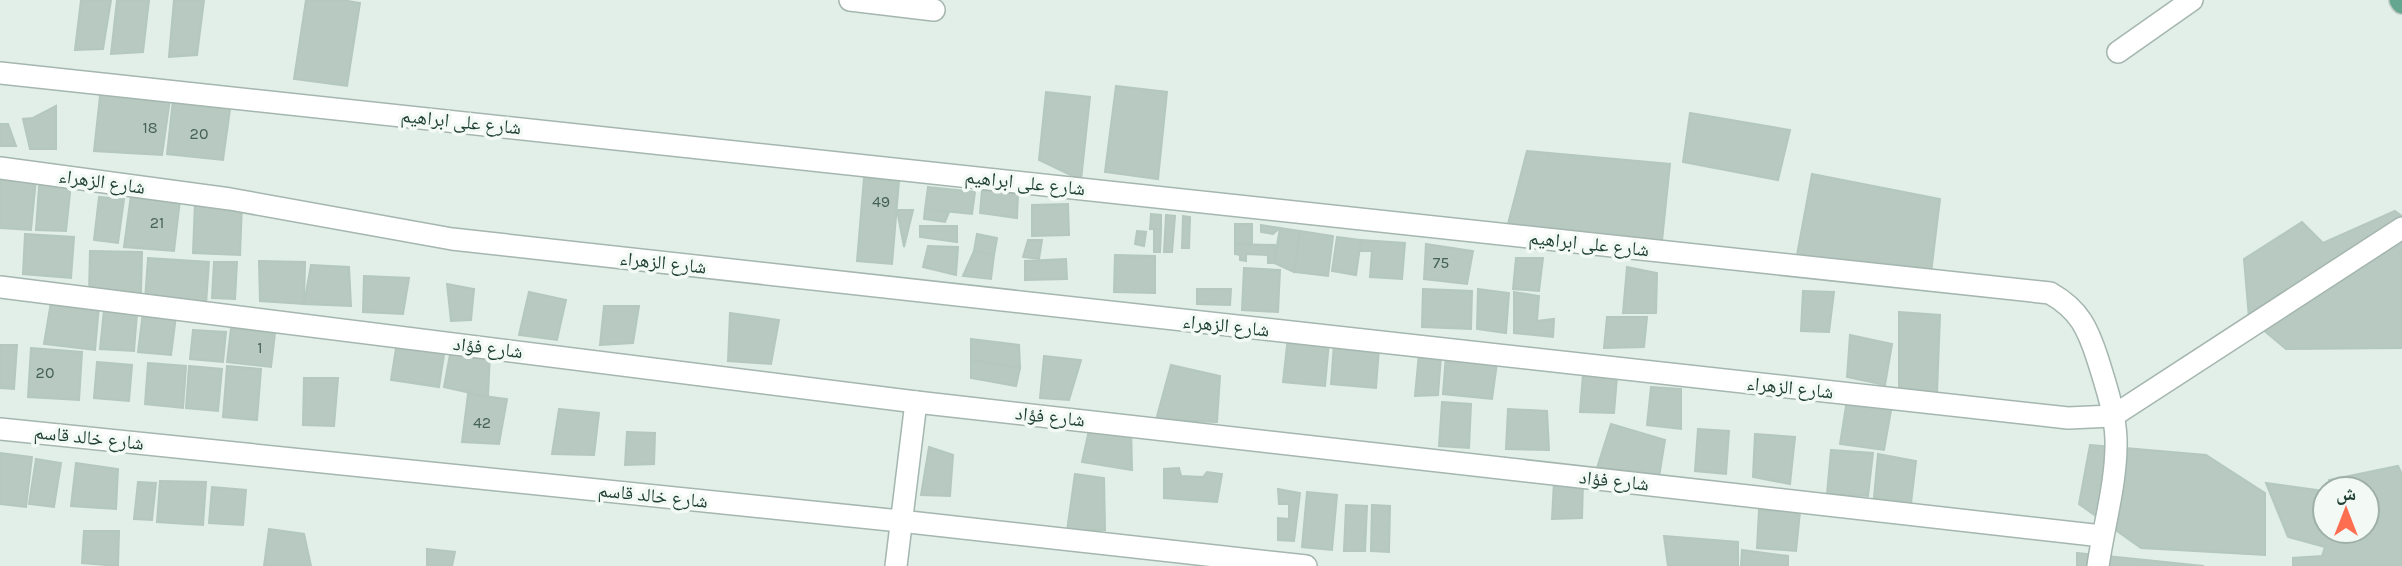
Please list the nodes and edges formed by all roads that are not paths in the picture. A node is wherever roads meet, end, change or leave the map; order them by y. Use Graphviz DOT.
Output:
graph roads {
  1 [pos="850,0"];
  2 [pos="2192,0"];
  3 [pos="934,10"];
  4 [pos="2118,51"];
  5 [pos="0,73"];
  6 [pos="0,168"];
  7 [pos="2402,228"];
  8 [pos="0,287"];
  9 [pos="916,402"];
  10 [pos="2113,416"];
  11 [pos="0,429"];
  12 [pos="900,521"];
  13 [pos="2102,536"];
  14 [pos="895,566"];
  15 [pos="1306,566"];
  16 [pos="2098,566"];
  1 -- 3 [label="street"];
  2 -- 4 [label="street"];
  5 -- 10 [label="street, شارع على ابراهيم"];
  6 -- 10 [label="street, شارع الزهراء"];
  7 -- 10 [label="street"];
  8 -- 9 [label="street, شارع فؤاد"];
  9 -- 12 [label="street"];
  9 -- 13 [label="street, شارع فؤاد"];
  10 -- 13 [label="street"];
  11 -- 12 [label="street, شارع خالد قاسم"];
  12 -- 14 [label="street"];
  12 -- 15 [label="street, شارع خالد قاسم"];
  13 -- 16 [label="street"];
}
